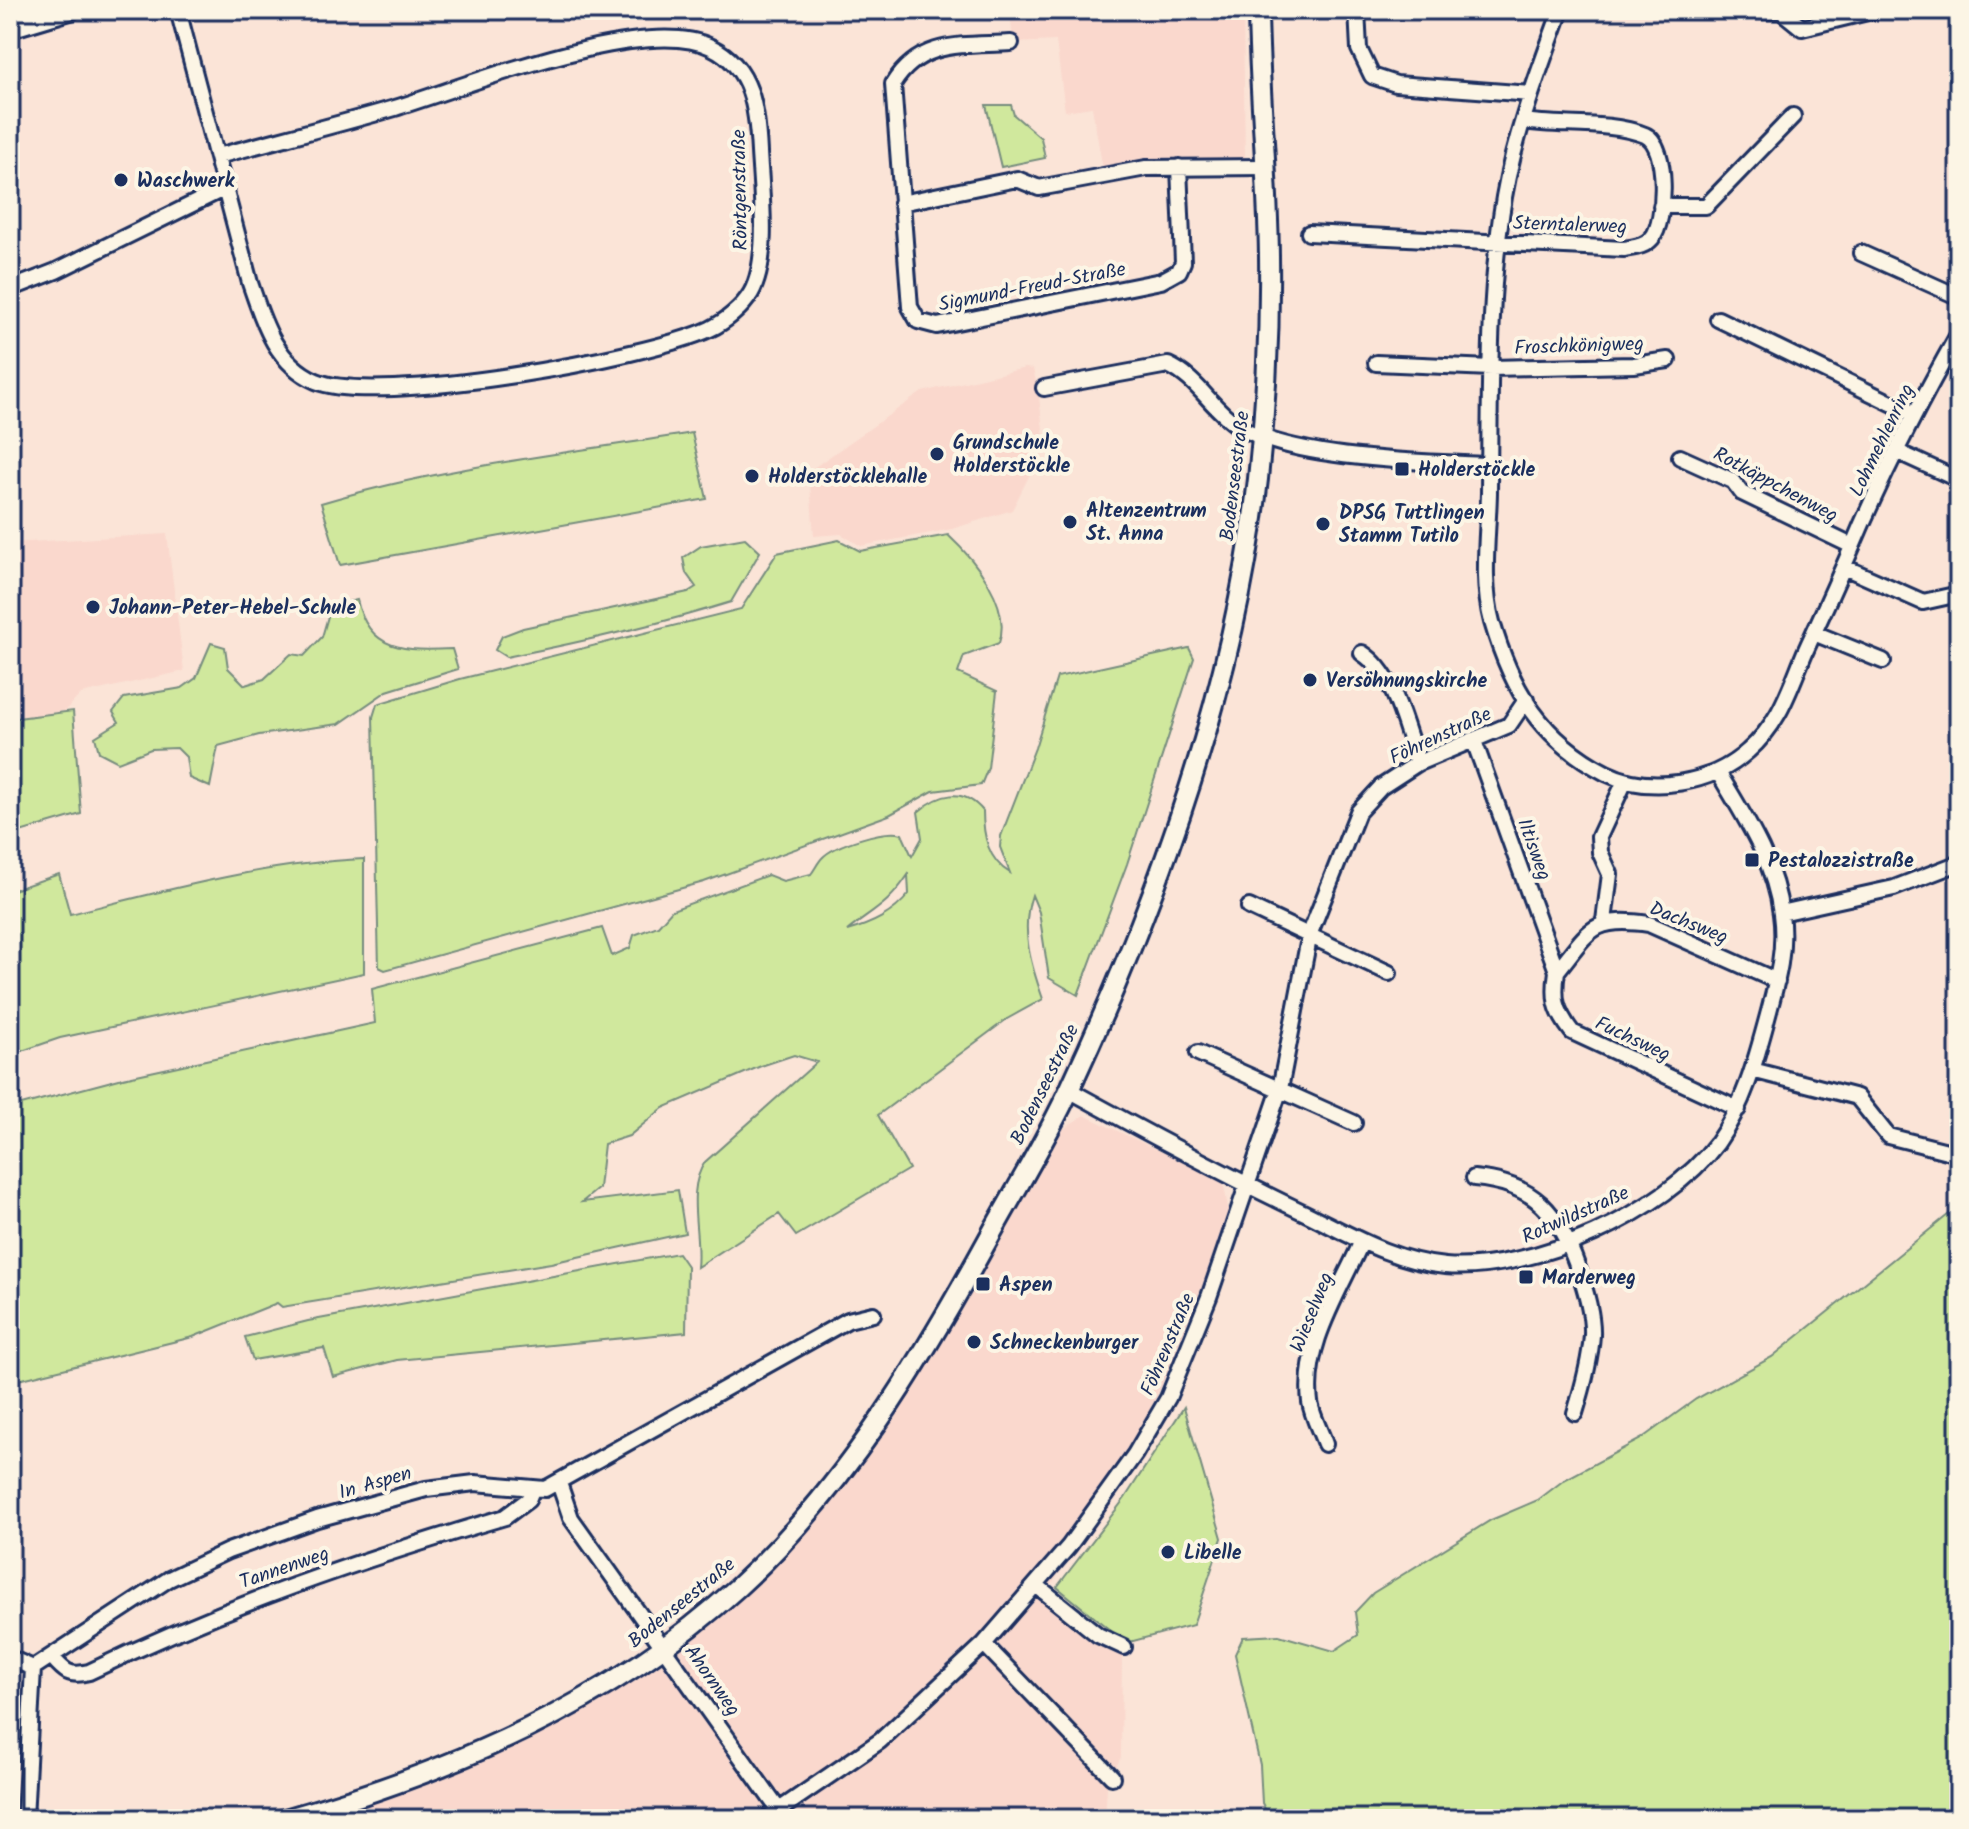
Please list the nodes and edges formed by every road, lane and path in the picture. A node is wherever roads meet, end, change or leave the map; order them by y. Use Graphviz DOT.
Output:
graph roads {
  1 [pos="70,10"];
  2 [pos="178,10"];
  3 [pos="1357,10"];
  4 [pos="1561,10"];
  5 [pos="1722,10"];
  6 [pos="1876,10"];
  7 [pos="1257,13"];
  8 [pos="10,28"];
  9 [pos="1011,43"];
  10 [pos="1531,94"];
  11 [pos="1793,116"];
  12 [pos="1523,121"];
  13 [pos="218,156"];
  14 [pos="1179,167"];
  15 [pos="1265,167"];
  16 [pos="225,188"];
  17 [pos="901,203"];
  18 [pos="1661,206"];
  19 [pos="1309,233"];
  20 [pos="1498,241"];
  21 [pos="1861,253"];
  22 [pos="10,289"];
  23 [pos="1959,297"];
  24 [pos="1718,319"];
  25 [pos="1959,333"];
  26 [pos="1668,360"];
  27 [pos="1376,363"];
  28 [pos="1491,368"];
  29 [pos="1044,388"];
  30 [pos="1914,414"];
  31 [pos="1261,435"];
  32 [pos="1898,452"];
  33 [pos="1680,457"];
  34 [pos="1489,465"];
  35 [pos="1959,480"];
  36 [pos="1852,546"];
  37 [pos="1844,567"];
  38 [pos="1959,594"];
  39 [pos="1814,633"];
  40 [pos="1362,653"];
  41 [pos="1883,661"];
  42 [pos="1526,700"];
  43 [pos="1474,741"];
  44 [pos="1418,763"];
  45 [pos="1718,772"];
  46 [pos="1625,781"];
  47 [pos="1959,863"];
  48 [pos="1249,907"];
  49 [pos="1781,913"];
  50 [pos="1604,921"];
  51 [pos="1310,933"];
  52 [pos="1557,971"];
  53 [pos="1389,973"];
  54 [pos="1777,981"];
  55 [pos="1198,1053"];
  56 [pos="1752,1070"];
  57 [pos="1280,1089"];
  58 [pos="1069,1090"];
  59 [pos="1738,1109"];
  60 [pos="1354,1123"];
  61 [pos="1959,1154"];
  62 [pos="1474,1178"];
  63 [pos="1245,1186"];
  64 [pos="1569,1242"];
  65 [pos="1361,1243"];
  66 [pos="873,1314"];
  67 [pos="1575,1413"];
  68 [pos="1325,1444"];
  69 [pos="559,1483"];
  70 [pos="532,1490"];
  71 [pos="1036,1585"];
  72 [pos="984,1644"];
  73 [pos="664,1645"];
  74 [pos="1124,1647"];
  75 [pos="52,1657"];
  76 [pos="10,1658"];
  77 [pos="33,1668"];
  78 [pos="1112,1777"];
  79 [pos="783,1815"];
  80 [pos="25,1819"];
  81 [pos="285,1819"];
  82 [pos="766,1819"];
  1 -- 8 [label="street"];
  2 -- 13 [label="street, Röntgenstraße"];
  3 -- 10 [label="street"];
  4 -- 10 [label="street, Lohmehlenring"];
  5 -- 6 [label="street"];
  7 -- 15 [label="street, Bodenseestraße"];
  9 -- 17 [label="street, Sigmund-Freud-Straße"];
  10 -- 12 [label="street, Lohmehlenring"];
  11 -- 18 [label="street"];
  12 -- 18 [label="street, Sterntalerweg"];
  12 -- 20 [label="street, Lohmehlenring"];
  13 -- 16 [label="street, Röntgenstraße"];
  13 -- 16 [label="street, Röntgenstraße"];
  14 -- 15 [label="street"];
  14 -- 17 [label="street"];
  14 -- 17 [label="street, Sigmund-Freud-Straße"];
  15 -- 31 [label="street, Bodenseestraße"];
  16 -- 22 [label="street"];
  18 -- 20 [label="street, Sterntalerweg"];
  19 -- 20 [label="street"];
  20 -- 28 [label="street, Lohmehlenring"];
  21 -- 23 [label="street"];
  24 -- 30 [label="street"];
  25 -- 30 [label="street, Lohmehlenring"];
  26 -- 28 [label="street, Froschkönigweg"];
  27 -- 28 [label="street"];
  28 -- 34 [label="street, Lohmehlenring"];
  29 -- 31 [label="street"];
  30 -- 32 [label="street, Lohmehlenring"];
  31 -- 34 [label="street"];
  31 -- 58 [label="street, Bodenseestraße"];
  32 -- 35 [label="street"];
  32 -- 36 [label="street, Lohmehlenring"];
  33 -- 36 [label="street, Rotkäppchenweg"];
  34 -- 42 [label="street, Lohmehlenring"];
  36 -- 37 [label="street, Lohmehlenring"];
  37 -- 38 [label="street"];
  37 -- 39 [label="street, Lohmehlenring"];
  39 -- 41 [label="street"];
  39 -- 45 [label="street, Lohmehlenring"];
  40 -- 44 [label="street"];
  42 -- 43 [label="street, Föhrenstraße"];
  42 -- 46 [label="street, Lohmehlenring"];
  43 -- 44 [label="street, Föhrenstraße"];
  43 -- 52 [label="street, Iltisweg"];
  44 -- 51 [label="street, Föhrenstraße"];
  45 -- 46 [label="street, Lohmehlenring"];
  45 -- 49 [label="street, Rotwildstraße"];
  46 -- 50 [label="street"];
  47 -- 49 [label="street"];
  48 -- 51 [label="street"];
  49 -- 54 [label="street, Rotwildstraße"];
  50 -- 52 [label="street"];
  50 -- 54 [label="street, Dachsweg"];
  51 -- 53 [label="street"];
  51 -- 57 [label="street, Föhrenstraße"];
  52 -- 59 [label="street, Fuchsweg"];
  54 -- 56 [label="street, Rotwildstraße"];
  55 -- 57 [label="street"];
  56 -- 59 [label="street, Rotwildstraße"];
  56 -- 61 [label="street"];
  57 -- 60 [label="street"];
  57 -- 63 [label="street, Föhrenstraße"];
  58 -- 63 [label="street, Rotwildstraße"];
  58 -- 73 [label="street, Bodenseestraße"];
  59 -- 64 [label="street, Rotwildstraße"];
  62 -- 64 [label="street"];
  63 -- 65 [label="street, Rotwildstraße"];
  63 -- 71 [label="street, Föhrenstraße"];
  64 -- 65 [label="street, Rotwildstraße"];
  64 -- 67 [label="street"];
  65 -- 68 [label="street, Wieselweg"];
  66 -- 69 [label="street, In Aspen"];
  69 -- 70 [label="street, In Aspen"];
  69 -- 73 [label="street, Ahornweg"];
  70 -- 75 [label="street, In Aspen"];
  70 -- 75 [label="street, Tannenweg"];
  71 -- 72 [label="street, Föhrenstraße"];
  71 -- 74 [label="street"];
  72 -- 78 [label="street"];
  72 -- 79 [label="street, Föhrenstraße"];
  73 -- 79 [label="street, Ahornweg"];
  73 -- 81 [label="street, Bodenseestraße"];
  75 -- 77 [label="street, In Aspen"];
  76 -- 77 [label="street"];
  77 -- 80 [label="street"];
  79 -- 82 [label="street, Föhrenstraße"];
}
